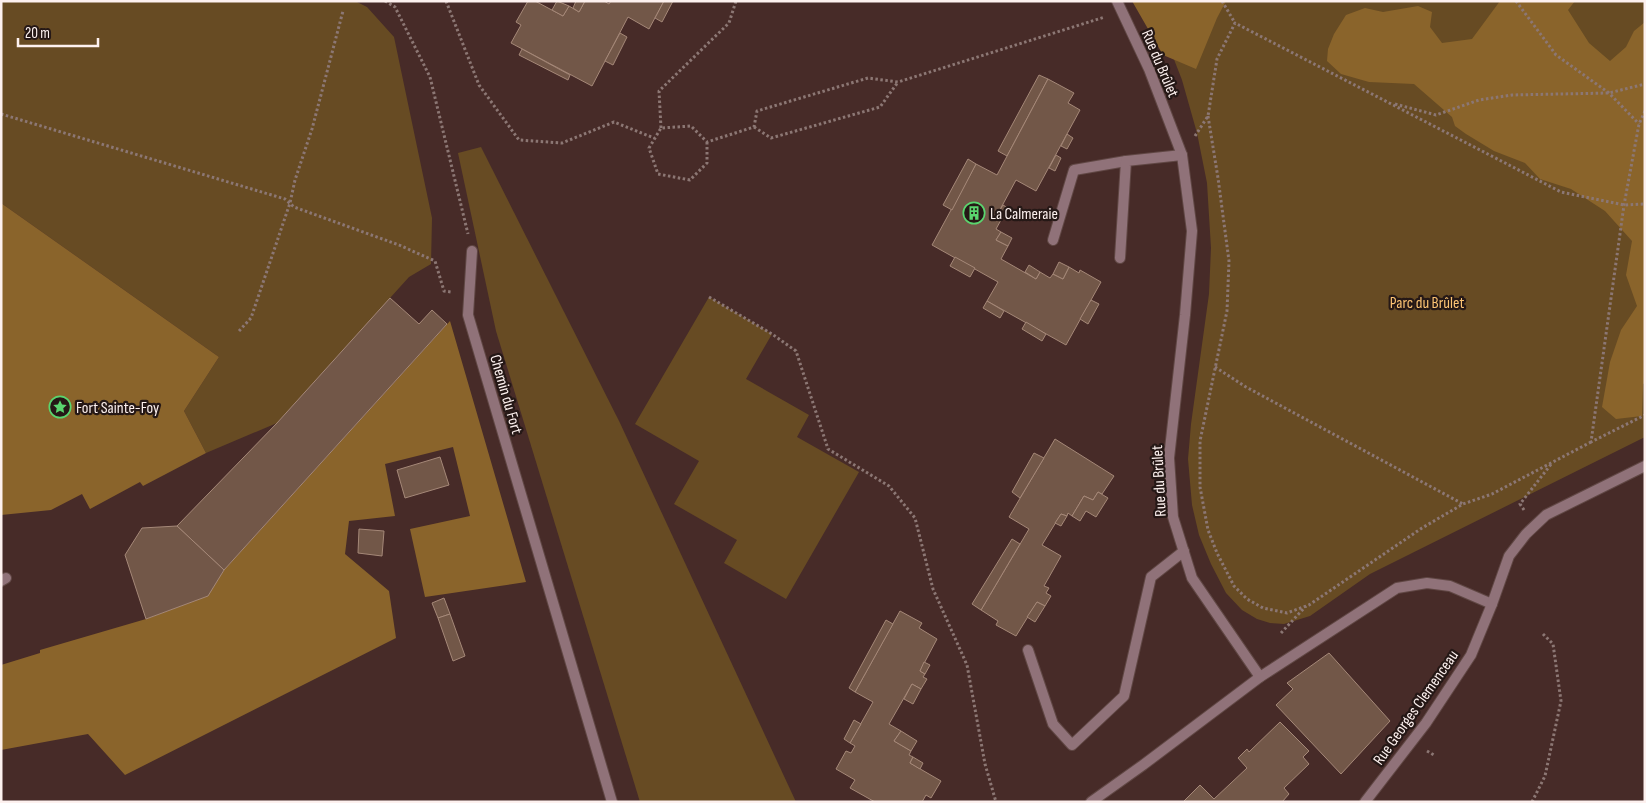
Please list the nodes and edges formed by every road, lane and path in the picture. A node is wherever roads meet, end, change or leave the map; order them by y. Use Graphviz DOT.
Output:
graph roads {
  1 [pos="385,1"];
  2 [pos="446,1"];
  3 [pos="736,1"];
  4 [pos="1117,1"];
  5 [pos="1222,1"];
  6 [pos="1516,1"];
  7 [pos="343,11"];
  8 [pos="1122,12"];
  9 [pos="1235,23"];
  10 [pos="898,82"];
  11 [pos="1645,84"];
  12 [pos="1609,93"];
  13 [pos="1390,103"];
  14 [pos="1645,111"];
  15 [pos="1,114"];
  16 [pos="1208,116"];
  17 [pos="1639,124"];
  18 [pos="754,127"];
  19 [pos="661,128"];
  20 [pos="654,138"];
  21 [pos="707,142"];
  22 [pos="1182,155"];
  23 [pos="1126,161"];
  24 [pos="290,203"];
  25 [pos="1645,204"];
  26 [pos="1624,205"];
  27 [pos="1053,240"];
  28 [pos="472,250"];
  29 [pos="1120,258"];
  30 [pos="444,291"];
  31 [pos="708,297"];
  32 [pos="239,331"];
  33 [pos="1215,367"];
  34 [pos="1645,415"];
  35 [pos="1591,442"];
  36 [pos="1553,462"];
  37 [pos="1645,466"];
  38 [pos="1463,504"];
  39 [pos="1524,510"];
  40 [pos="1184,551"];
  41 [pos="1492,604"];
  42 [pos="1306,606"];
  43 [pos="1281,633"];
  44 [pos="1542,633"];
  45 [pos="1028,650"];
  46 [pos="1260,677"];
  47 [pos="612,802"];
  48 [pos="996,802"];
  49 [pos="1091,802"];
  50 [pos="1365,802"];
  51 [pos="1532,802"];
  1 -- 28 [label="path"];
  2 -- 20 [label="path"];
  3 -- 19 [label="path"];
  4 -- 8 [label="street, Rue du Brûlet"];
  5 -- 9 [label="path"];
  6 -- 12 [label="path"];
  7 -- 24 [label="path"];
  8 -- 10 [label="path"];
  8 -- 22 [label="street, Rue du Brûlet"];
  9 -- 13 [label="path"];
  9 -- 16 [label="path"];
  10 -- 18 [label="path"];
  10 -- 18 [label="path"];
  11 -- 12 [label="path"];
  12 -- 13 [label="path"];
  12 -- 17 [label="path"];
  13 -- 26 [label="path"];
  14 -- 17 [label="path"];
  15 -- 24 [label="path"];
  16 -- 22 [label="path"];
  16 -- 33 [label="path"];
  17 -- 26 [label="path"];
  18 -- 21 [label="path"];
  19 -- 20 [label="path"];
  19 -- 21 [label="path"];
  20 -- 21 [label="path"];
  22 -- 23 [label="street"];
  22 -- 40 [label="street, Rue du Brûlet"];
  23 -- 27 [label="street"];
  23 -- 29 [label="street"];
  24 -- 30 [label="path"];
  24 -- 32 [label="path"];
  25 -- 26 [label="path"];
  26 -- 35 [label="path"];
  28 -- 47 [label="street, Chemin du Fort"];
  31 -- 48 [label="path"];
  33 -- 38 [label="path"];
  33 -- 42 [label="path"];
  34 -- 35 [label="path"];
  35 -- 36 [label="path"];
  36 -- 38 [label="path"];
  36 -- 39 [label="path"];
  37 -- 41 [label="street, Rue Georges Clemenceau"];
  38 -- 42 [label="path"];
  40 -- 45 [label="street"];
  40 -- 46 [label="street, Rue du Brûlet"];
  41 -- 46 [label="street"];
  41 -- 50 [label="street, Rue Georges Clemenceau"];
  42 -- 43 [label="path"];
  44 -- 51 [label="path"];
  46 -- 49 [label="street"];
}
